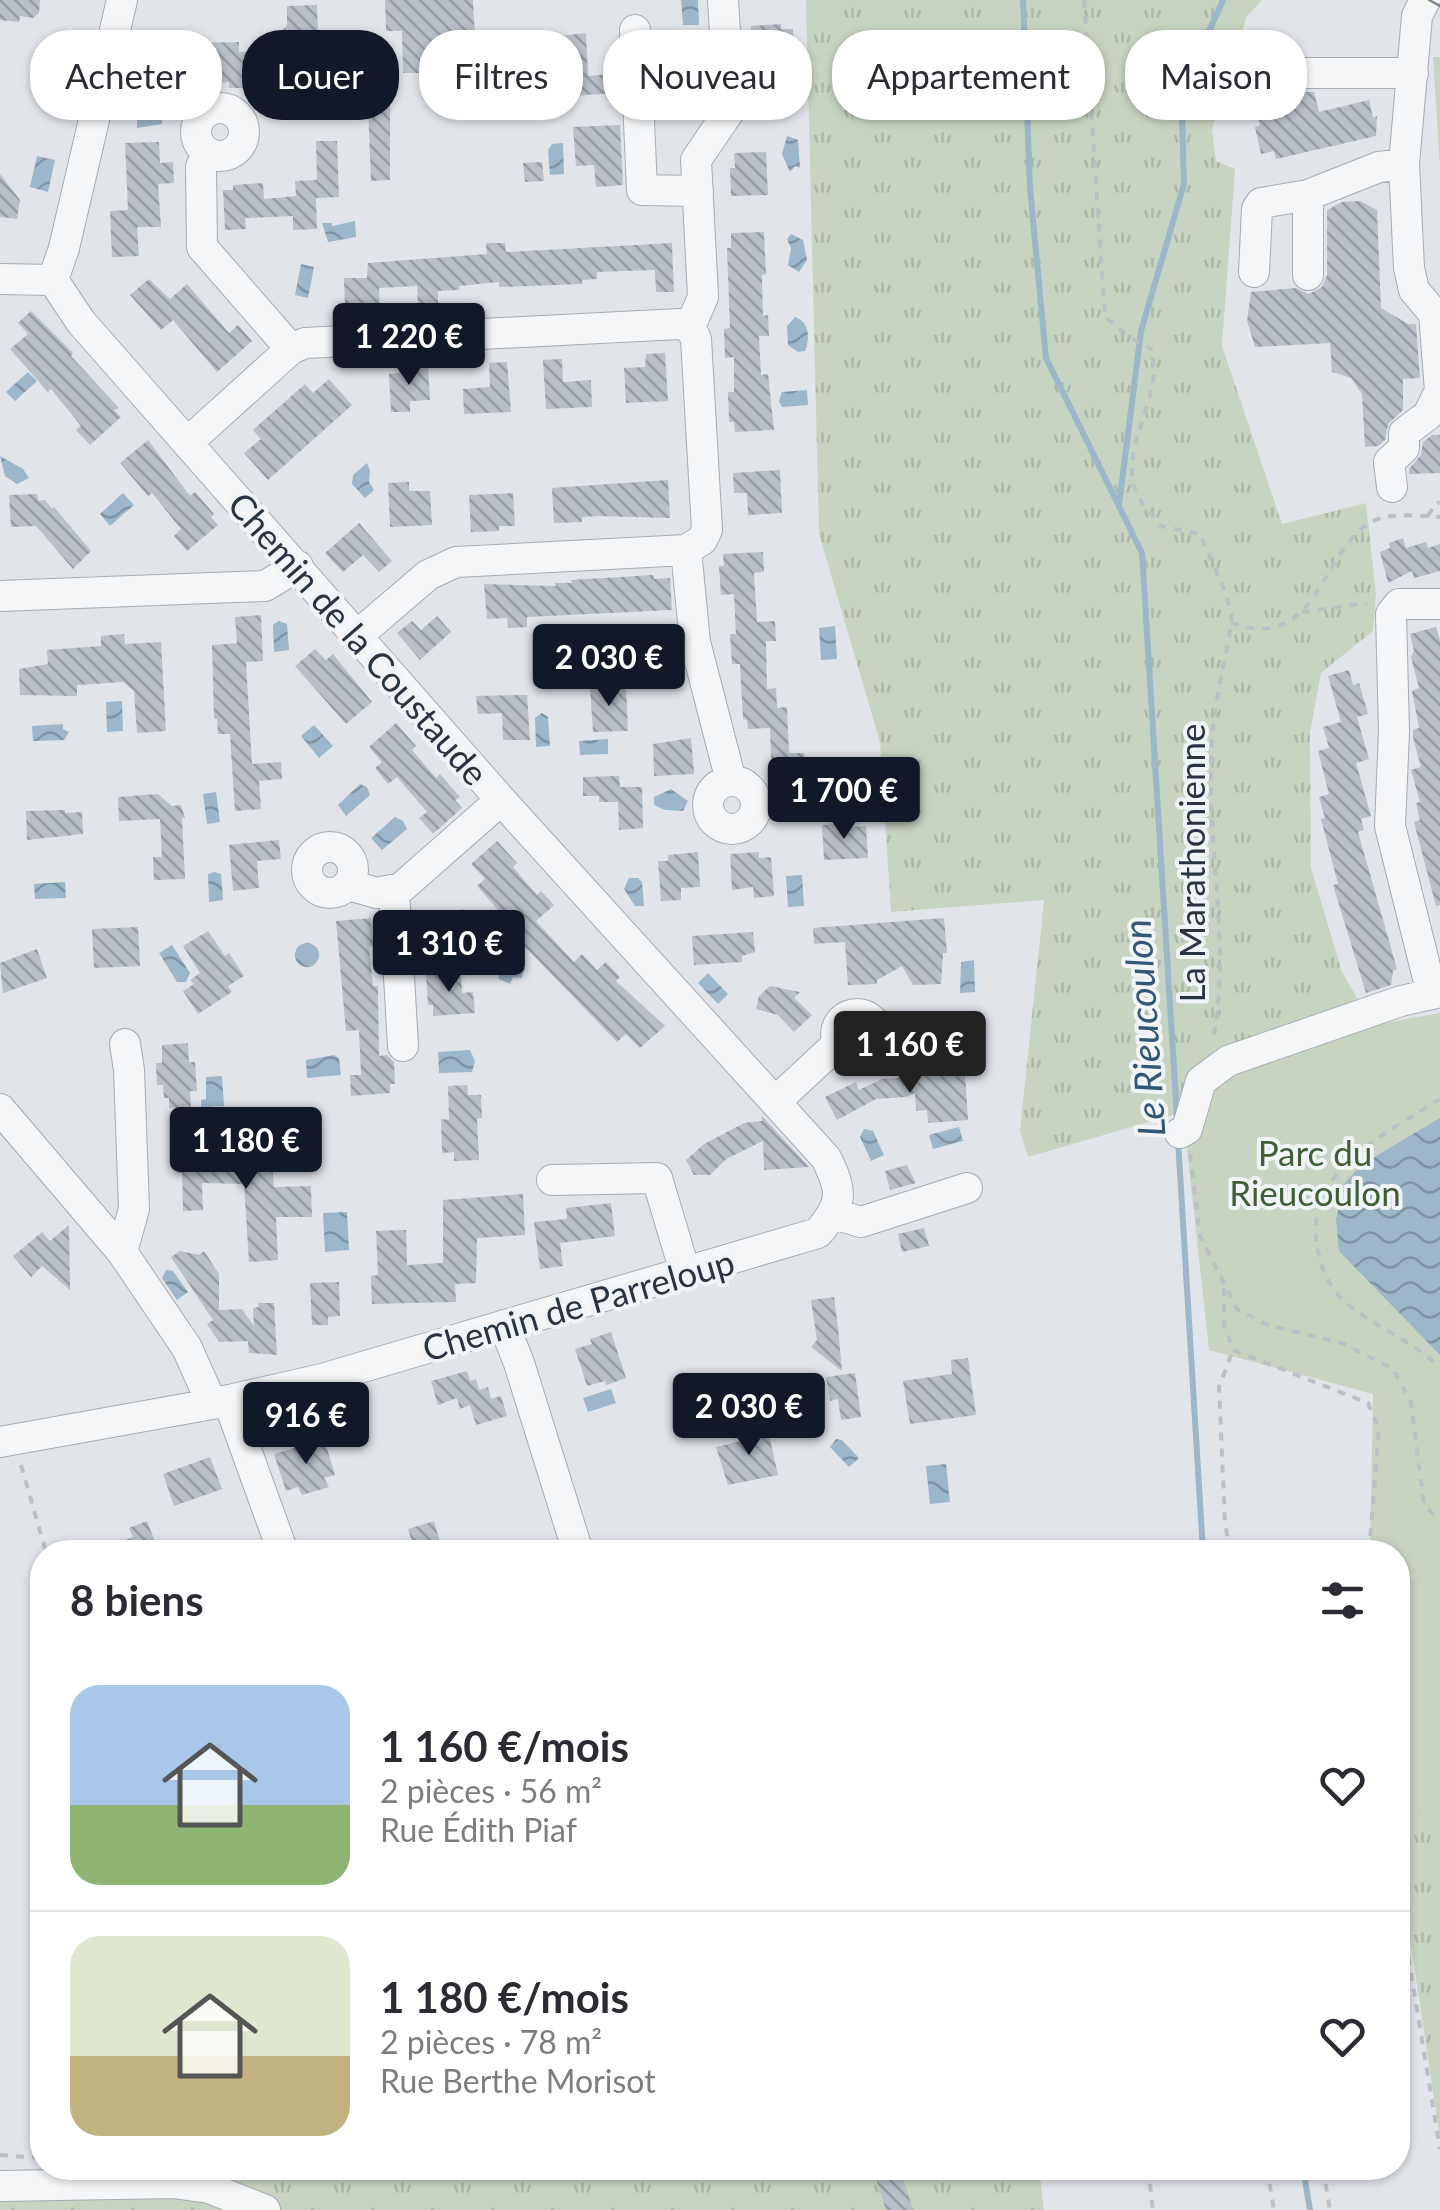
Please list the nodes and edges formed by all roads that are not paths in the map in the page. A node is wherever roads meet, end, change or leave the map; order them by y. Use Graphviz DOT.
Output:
graph roads {
  1 [pos="122,0"];
  2 [pos="723,0"];
  3 [pos="1425,0"];
  4 [pos="1307,73"];
  5 [pos="1414,74"];
  6 [pos="638,120"];
  7 [pos="207,152"];
  8 [pos="1404,164"];
  9 [pos="698,191"];
  10 [pos="1308,195"];
  11 [pos="1254,272"];
  12 [pos="1308,275"];
  13 [pos="0,279"];
  14 [pos="52,280"];
  15 [pos="690,327"];
  16 [pos="291,349"];
  17 [pos="187,443"];
  18 [pos="1392,486"];
  19 [pos="686,550"];
  20 [pos="298,566"];
  21 [pos="0,596"];
  22 [pos="1440,604"];
  23 [pos="359,634"];
  24 [pos="731,781"];
  25 [pos="501,800"];
  26 [pos="349,885"];
  27 [pos="394,890"];
  28 [pos="1436,993"];
  29 [pos="125,1044"];
  30 [pos="403,1046"];
  31 [pos="839,1047"];
  32 [pos="776,1101"];
  33 [pos="0,1110"];
  34 [pos="1183,1131"];
  35 [pos="552,1180"];
  36 [pos="967,1188"];
  37 [pos="834,1214"];
  38 [pos="122,1252"];
  39 [pos="685,1272"];
  40 [pos="504,1326"];
  41 [pos="220,1402"];
  42 [pos="10,1452"];
  43 [pos="278,1540"];
  44 [pos="574,1540"];
  45 [pos="0,2186"];
  46 [pos="265,2210"];
  1 -- 14 [label="street"];
  2 -- 9 [label="street"];
  3 -- 5 [label="street"];
  4 -- 5 [label="street"];
  5 -- 8 [label="street"];
  6 -- 9 [label="street"];
  7 -- 16 [label="street"];
  8 -- 10 [label="street"];
  8 -- 18 [label="street"];
  9 -- 15 [label="street"];
  10 -- 11 [label="street"];
  10 -- 12 [label="street"];
  13 -- 14 [label="street"];
  14 -- 17 [label="street, Chemin de la Coustaude"];
  15 -- 16 [label="street"];
  15 -- 19 [label="street"];
  16 -- 17 [label="street"];
  17 -- 20 [label="street, Chemin de la Coustaude"];
  19 -- 23 [label="street"];
  19 -- 24 [label="street"];
  20 -- 21 [label="street"];
  20 -- 23 [label="street, Chemin de la Coustaude"];
  22 -- 28 [label="street"];
  23 -- 25 [label="street, Chemin de la Coustaude"];
  25 -- 27 [label="street"];
  25 -- 32 [label="street, Chemin de la Coustaude"];
  26 -- 27 [label="street"];
  27 -- 30 [label="street"];
  28 -- 34 [label="street"];
  29 -- 38 [label="street"];
  31 -- 32 [label="street"];
  32 -- 37 [label="street, Chemin de la Coustaude"];
  33 -- 38 [label="street"];
  35 -- 39 [label="street"];
  36 -- 37 [label="street"];
  37 -- 39 [label="street, Chemin de Parreloup"];
  38 -- 41 [label="street"];
  39 -- 40 [label="street, Chemin de Parreloup"];
  40 -- 41 [label="street, Chemin de Parreloup"];
  40 -- 44 [label="street"];
  41 -- 42 [label="street, Chemin de Parreloup"];
  41 -- 43 [label="street"];
  45 -- 46 [label="street"];
}
